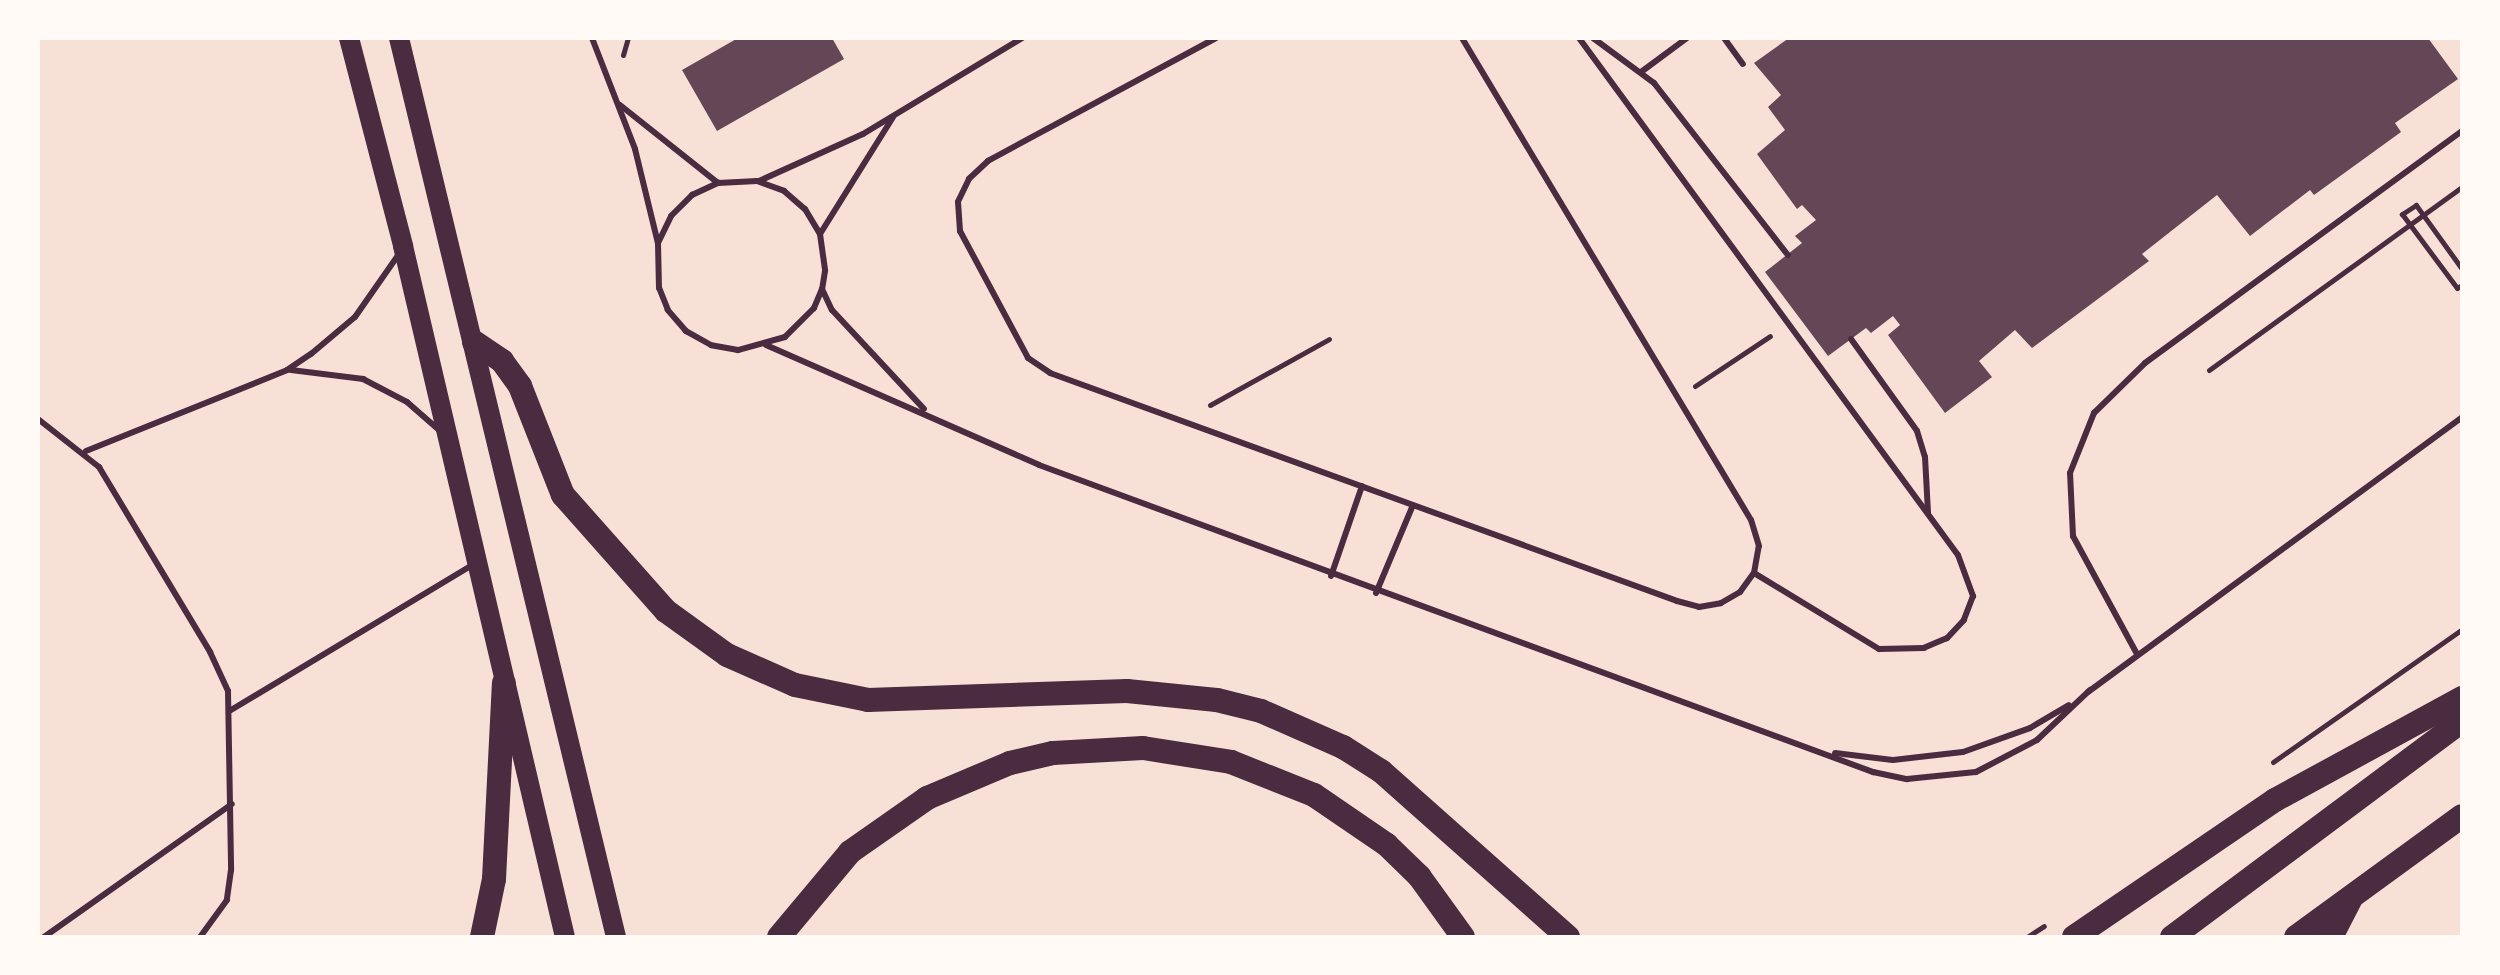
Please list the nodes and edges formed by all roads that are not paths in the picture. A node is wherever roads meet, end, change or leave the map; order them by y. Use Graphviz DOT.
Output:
graph roads {
  1 [pos="349,38"];
  2 [pos="399,38"];
  3 [pos="592,38"];
  4 [pos="1022,38"];
  5 [pos="1216,38"];
  6 [pos="1462,38"];
  7 [pos="1579,38"];
  8 [pos="1593,38"];
  9 [pos="1687,38"];
  10 [pos="1724,38"];
  11 [pos="1743,64"];
  12 [pos="1641,72"];
  13 [pos="617,103"];
  14 [pos="895,114"];
  15 [pos="2462,131"];
  16 [pos="757,181"];
  17 [pos="718,183"];
  18 [pos="820,234"];
  19 [pos="658,243"];
  20 [pos="403,246"];
  21 [pos="1788,255"];
  22 [pos="822,289"];
  23 [pos="1851,339"];
  24 [pos="474,342"];
  25 [pos="766,345"];
  26 [pos="287,370"];
  27 [pos="930,415"];
  28 [pos="2462,417"];
  29 [pos="38,419"];
  30 [pos="445,437"];
  31 [pos="86,451"];
  32 [pos="1362,486"];
  33 [pos="1413,505"];
  34 [pos="1928,513"];
  35 [pos="474,564"];
  36 [pos="1754,573"];
  37 [pos="1331,576"];
  38 [pos="1376,593"];
  39 [pos="2137,654"];
  40 [pos="504,683"];
  41 [pos="2090,690"];
  42 [pos="2462,698"];
  43 [pos="231,710"];
  44 [pos="2462,721"];
  45 [pos="1822,750"];
  46 [pos="232,804"];
  47 [pos="2462,816"];
  48 [pos="2351,896"];
  49 [pos="44,937"];
  50 [pos="200,937"];
  51 [pos="482,937"];
  52 [pos="565,937"];
  53 [pos="616,937"];
  54 [pos="779,937"];
  55 [pos="1463,937"];
  56 [pos="1568,937"];
  57 [pos="2074,937"];
  58 [pos="2172,937"];
  59 [pos="2296,937"];
  60 [pos="2331,937"];
  1 -- 20 [label="main road"];
  2 -- 24 [label="main road"];
  3 -- 13 [label="lane"];
  4 -- 14 [label="lane"];
  5 -- 32 [label="lane"];
  6 -- 36 [label="lane"];
  7 -- 34 [label="lane"];
  8 -- 12 [label="lane"];
  9 -- 12 [label="lane"];
  10 -- 11 [label="lane"];
  12 -- 21 [label="lane"];
  13 -- 17 [label="lane"];
  13 -- 19 [label="lane"];
  14 -- 16 [label="lane"];
  14 -- 18 [label="lane"];
  15 -- 39 [label="lane"];
  16 -- 17 [label="lane"];
  16 -- 18 [label="lane"];
  17 -- 19 [label="lane"];
  18 -- 22 [label="lane"];
  19 -- 25 [label="lane"];
  20 -- 26 [label="lane"];
  20 -- 30 [label="main road"];
  22 -- 25 [label="lane"];
  22 -- 27 [label="lane"];
  23 -- 34 [label="lane"];
  24 -- 53 [label="main road"];
  24 -- 56 [label="highway"];
  25 -- 27 [label="lane"];
  26 -- 30 [label="lane"];
  26 -- 31 [label="lane"];
  27 -- 37 [label="lane"];
  28 -- 39 [label="lane"];
  29 -- 31 [label="lane"];
  30 -- 35 [label="main road"];
  31 -- 43 [label="lane"];
  32 -- 33 [label="lane"];
  32 -- 37 [label="lane"];
  33 -- 36 [label="lane"];
  33 -- 38 [label="lane"];
  34 -- 36 [label="lane"];
  35 -- 40 [label="main road"];
  35 -- 43 [label="lane"];
  37 -- 38 [label="lane"];
  38 -- 45 [label="lane"];
  39 -- 41 [label="lane"];
  40 -- 51 [label="highway"];
  40 -- 52 [label="main road"];
  41 -- 45 [label="lane"];
  41 -- 45 [label="lane"];
  42 -- 57 [label="highway"];
  43 -- 46 [label="lane"];
  44 -- 58 [label="highway"];
  46 -- 49 [label="lane"];
  46 -- 50 [label="lane"];
  47 -- 48 [label="highway"];
  48 -- 59 [label="highway"];
  48 -- 60 [label="highway"];
  54 -- 55 [label="highway"];
}
